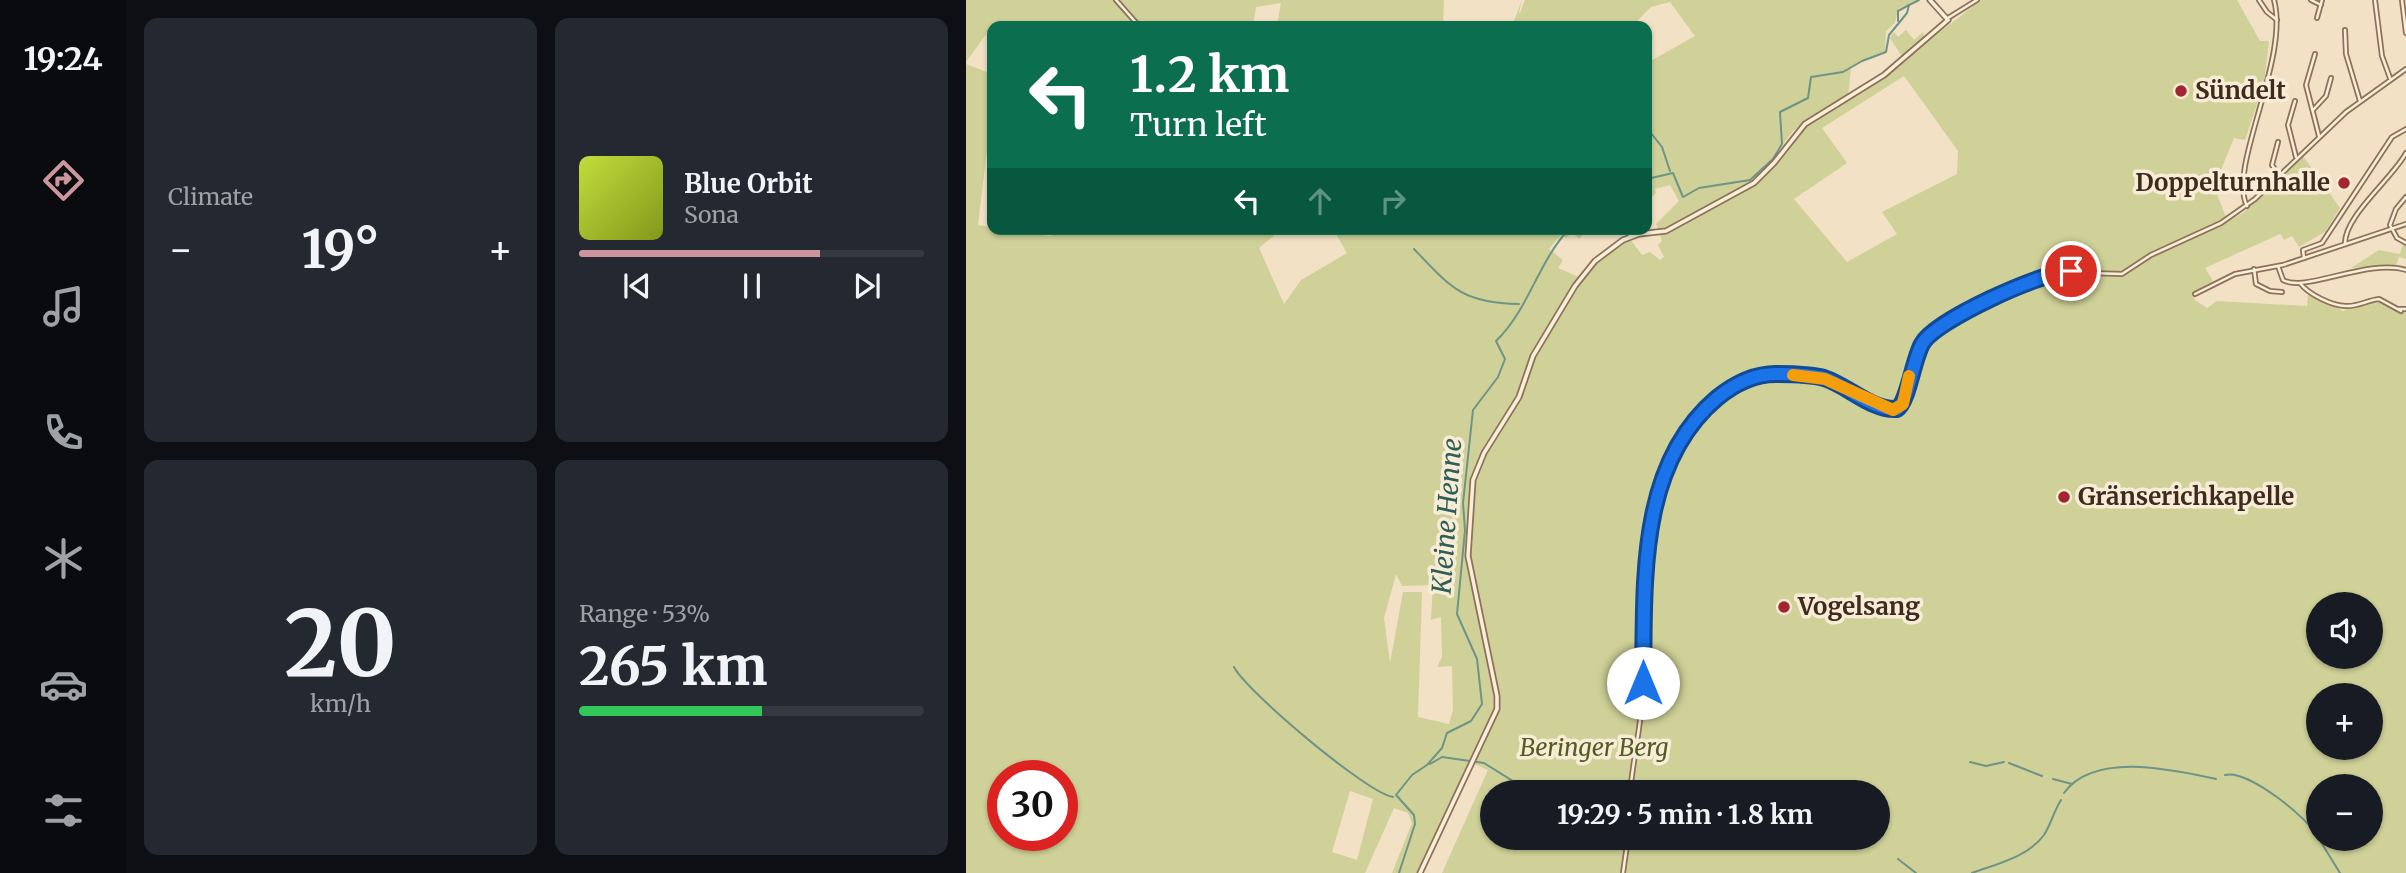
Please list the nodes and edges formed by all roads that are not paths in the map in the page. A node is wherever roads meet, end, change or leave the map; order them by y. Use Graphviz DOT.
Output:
graph roads {
  1 [pos="1116,0"];
  2 [pos="1930,0"];
  3 [pos="1977,0"];
  4 [pos="2259,0"];
  5 [pos="2274,0"];
  6 [pos="2311,0"];
  7 [pos="2322,0"];
  8 [pos="2375,0"];
  9 [pos="2403,1"];
  10 [pos="2321,5"];
  11 [pos="1948,18"];
  12 [pos="2317,18"];
  13 [pos="2277,20"];
  14 [pos="1135,21"];
  15 [pos="2405,25"];
  16 [pos="2345,30"];
  17 [pos="2406,33"];
  18 [pos="2315,54"];
  19 [pos="2406,70"];
  20 [pos="2331,78"];
  21 [pos="2391,79"];
  22 [pos="2295,101"];
  23 [pos="2360,101"];
  24 [pos="2313,110"];
  25 [pos="2406,129"];
  26 [pos="2319,136"];
  27 [pos="2278,142"];
  28 [pos="2406,153"];
  29 [pos="2296,157"];
  30 [pos="2278,174"];
  31 [pos="2406,197"];
  32 [pos="2247,206"];
  33 [pos="2406,224"];
  34 [pos="2391,229"];
  35 [pos="1652,233"];
  36 [pos="1638,235"];
  37 [pos="1631,236"];
  38 [pos="2406,243"];
  39 [pos="2345,244"];
  40 [pos="2304,258"];
  41 [pos="2278,266"];
  42 [pos="2254,269"];
  43 [pos="2406,270"];
  44 [pos="2300,283"];
  45 [pos="2282,292"];
  46 [pos="2195,294"];
  47 [pos="2406,309"];
  48 [pos="1632,780"];
  49 [pos="1626,850"];
  50 [pos="1420,873"];
  51 [pos="1623,873"];
  1 -- 14 [label="street"];
  2 -- 11 [label="street"];
  3 -- 11 [label="street"];
  4 -- 13 [label="street"];
  5 -- 13 [label="street"];
  6 -- 10 [label="street"];
  7 -- 10 [label="street"];
  8 -- 21 [label="street"];
  9 -- 15 [label="street"];
  10 -- 12 [label="street"];
  11 -- 35 [label="street"];
  13 -- 32 [label="street"];
  15 -- 17 [label="street"];
  16 -- 23 [label="street"];
  18 -- 24 [label="street"];
  19 -- 21 [label="street"];
  20 -- 24 [label="street"];
  21 -- 23 [label="street"];
  22 -- 29 [label="street"];
  23 -- 26 [label="street"];
  24 -- 26 [label="street"];
  25 -- 40 [label="street"];
  26 -- 29 [label="street"];
  27 -- 30 [label="street"];
  28 -- 39 [label="street"];
  29 -- 30 [label="street"];
  30 -- 32 [label="street"];
  31 -- 34 [label="street"];
  32 -- 48 [label="street"];
  33 -- 34 [label="street"];
  34 -- 38 [label="street"];
  34 -- 39 [label="street"];
  36 -- 37 [label="street"];
  37 -- 50 [label="street"];
  39 -- 40 [label="street"];
  40 -- 41 [label="street"];
  41 -- 42 [label="street"];
  41 -- 44 [label="street"];
  42 -- 45 [label="street"];
  42 -- 46 [label="street"];
  43 -- 44 [label="street"];
  44 -- 47 [label="street"];
  49 -- 51 [label="street"];
}
